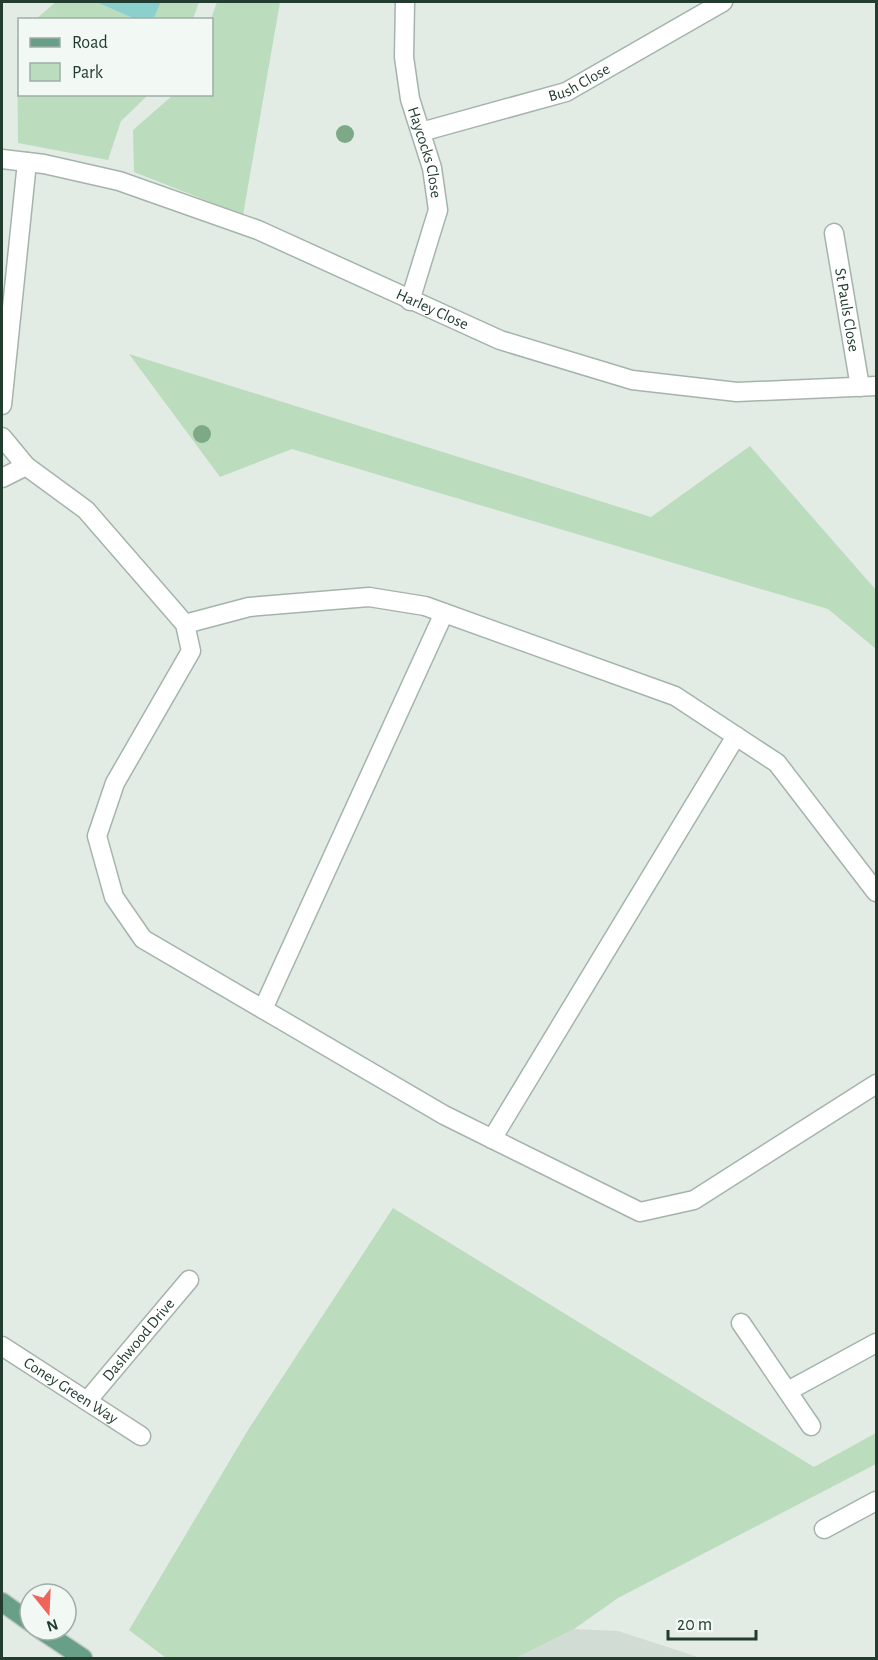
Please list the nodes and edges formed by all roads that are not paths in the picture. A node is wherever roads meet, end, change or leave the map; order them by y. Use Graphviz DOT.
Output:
graph roads {
  1 [pos="405,2"];
  2 [pos="723,2"];
  3 [pos="422,132"];
  4 [pos="2,159"];
  5 [pos="27,162"];
  6 [pos="834,233"];
  7 [pos="411,301"];
  8 [pos="868,387"];
  9 [pos="2,405"];
  10 [pos="2,437"];
  11 [pos="26,466"];
  12 [pos="2,478"];
  13 [pos="444,613"];
  14 [pos="185,624"];
  15 [pos="736,736"];
  16 [pos="876,892"];
  17 [pos="263,1009"];
  18 [pos="876,1087"];
  19 [pos="492,1139"];
  20 [pos="189,1280"];
  21 [pos="741,1323"];
  22 [pos="876,1343"];
  23 [pos="2,1346"];
  24 [pos="788,1391"];
  25 [pos="87,1401"];
  26 [pos="811,1426"];
  27 [pos="141,1436"];
  28 [pos="876,1502"];
  29 [pos="824,1529"];
  30 [pos="2,1602"];
  31 [pos="18,1613"];
  32 [pos="58,1642"];
  33 [pos="83,1659"];
  1 -- 3 [label="street, Haycocks Close"];
  2 -- 3 [label="street, Bush Close"];
  3 -- 7 [label="street, Haycocks Close"];
  4 -- 5 [label="street, Harley Close"];
  5 -- 7 [label="street, Harley Close"];
  5 -- 9 [label="street"];
  6 -- 8 [label="street, St Pauls Close"];
  7 -- 8 [label="street, Harley Close"];
  10 -- 11 [label="street"];
  11 -- 12 [label="street"];
  11 -- 14 [label="street"];
  13 -- 14 [label="street"];
  13 -- 15 [label="street"];
  13 -- 17 [label="street"];
  14 -- 17 [label="street"];
  15 -- 16 [label="street"];
  15 -- 19 [label="street"];
  17 -- 19 [label="street"];
  18 -- 19 [label="street"];
  20 -- 25 [label="street, Dashwood Drive"];
  21 -- 24 [label="street"];
  22 -- 24 [label="street"];
  23 -- 25 [label="street, Coney Green Way"];
  24 -- 26 [label="street"];
  25 -- 27 [label="street, Coney Green Way"];
  28 -- 29 [label="street"];
  30 -- 31 [label="main road"];
  32 -- 33 [label="main road"];
}
